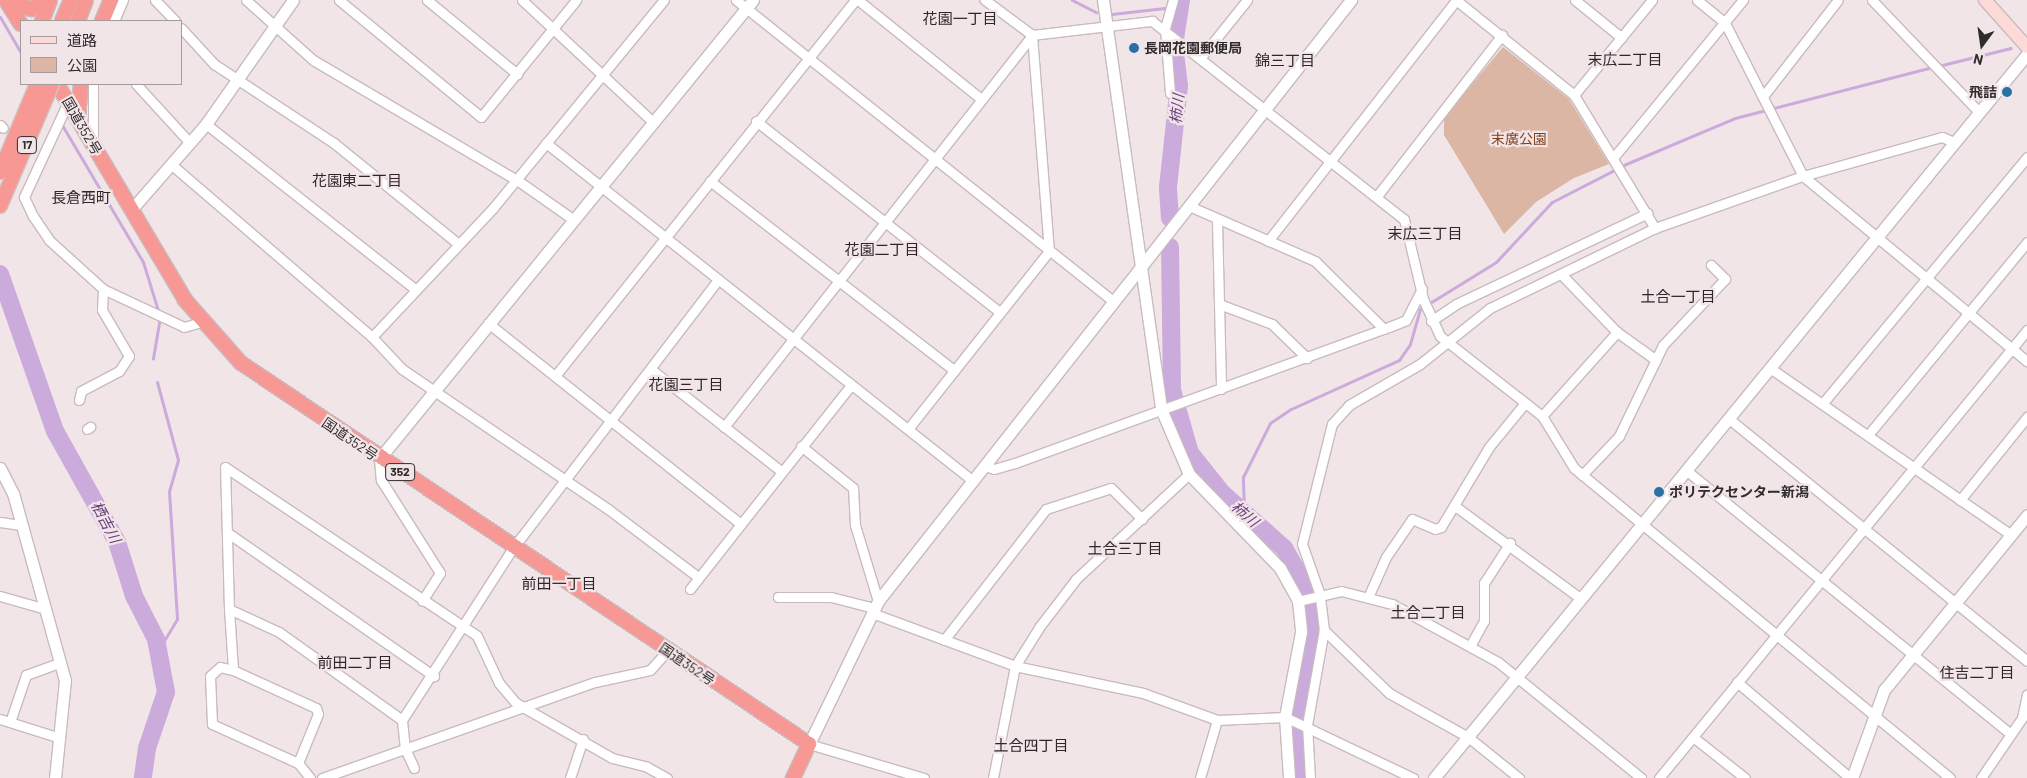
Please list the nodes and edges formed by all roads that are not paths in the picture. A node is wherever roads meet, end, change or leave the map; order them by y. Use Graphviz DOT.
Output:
graph roads {
  1 [pos="6,0"];
  2 [pos="49,0"];
  3 [pos="71,0"];
  4 [pos="86,0"];
  5 [pos="123,0"];
  6 [pos="155,0"];
  7 [pos="246,0"];
  8 [pos="293,0"];
  9 [pos="339,0"];
  10 [pos="427,0"];
  11 [pos="522,0"];
  12 [pos="576,0"];
  13 [pos="664,0"];
  14 [pos="736,0"];
  15 [pos="753,0"];
  16 [pos="857,0"];
  17 [pos="986,0"];
  18 [pos="1103,0"];
  19 [pos="1173,0"];
  20 [pos="1247,0"];
  21 [pos="1352,0"];
  22 [pos="1575,0"];
  23 [pos="1652,0"];
  24 [pos="1697,0"];
  25 [pos="1743,0"];
  26 [pos="1838,0"];
  27 [pos="1872,0"];
  28 [pos="1985,0"];
  29 [pos="110,2"];
  30 [pos="745,10"];
  31 [pos="42,20"];
  32 [pos="62,20"];
  33 [pos="78,20"];
  34 [pos="102,20"];
  35 [pos="114,20"];
  36 [pos="174,20"];
  37 [pos="20,22"];
  38 [pos="1725,23"];
  39 [pos="1107,25"];
  40 [pos="554,26"];
  41 [pos="272,27"];
  42 [pos="182,29"];
  43 [pos="1167,30"];
  44 [pos="1032,35"];
  45 [pos="1502,35"];
  46 [pos="1622,38"];
  47 [pos="2027,47"];
  48 [pos="2027,54"];
  49 [pos="1202,56"];
  50 [pos="808,61"];
  51 [pos="517,74"];
  52 [pos="603,74"];
  53 [pos="236,79"];
  54 [pos="36,85"];
  55 [pos="52,85"];
  56 [pos="58,85"];
  57 [pos="81,85"];
  58 [pos="93,85"];
  59 [pos="137,85"];
  60 [pos="1170,93"];
  61 [pos="1574,94"];
  62 [pos="980,98"];
  63 [pos="1765,98"];
  64 [pos="68,102"];
  65 [pos="1267,107"];
  66 [pos="1979,112"];
  67 [pos="78,118"];
  68 [pos="756,121"];
  69 [pos="653,122"];
  70 [pos="206,124"];
  71 [pos="1954,142"];
  72 [pos="190,143"];
  73 [pos="546,144"];
  74 [pos="93,145"];
  75 [pos="2027,157"];
  76 [pos="933,160"];
  77 [pos="1330,160"];
  78 [pos="1614,160"];
  79 [pos="26,162"];
  80 [pos="172,165"];
  81 [pos="35,169"];
  82 [pos="0,172"];
  83 [pos="1803,176"];
  84 [pos="517,180"];
  85 [pos="710,181"];
  86 [pos="601,186"];
  87 [pos="1377,196"];
  88 [pos="0,206"];
  89 [pos="1189,206"];
  90 [pos="131,210"];
  91 [pos="1648,213"];
  92 [pos="574,220"];
  93 [pos="886,220"];
  94 [pos="1216,221"];
  95 [pos="1655,228"];
  96 [pos="663,236"];
  97 [pos="1877,236"];
  98 [pos="1268,241"];
  99 [pos="2027,242"];
  100 [pos="457,243"];
  101 [pos="1049,251"];
  102 [pos="1711,265"];
  103 [pos="1139,270"];
  104 [pos="1561,274"];
  105 [pos="1927,278"];
  106 [pos="840,279"];
  107 [pos="717,281"];
  108 [pos="414,288"];
  109 [pos="103,289"];
  110 [pos="1422,289"];
  111 [pos="1113,301"];
  112 [pos="1220,304"];
  113 [pos="1000,312"];
  114 [pos="1968,313"];
  115 [pos="1430,318"];
  116 [pos="201,322"];
  117 [pos="488,323"];
  118 [pos="1384,329"];
  119 [pos="2027,330"];
  120 [pos="1617,332"];
  121 [pos="372,337"];
  122 [pos="792,339"];
  123 [pos="1446,344"];
  124 [pos="2011,349"];
  125 [pos="1307,358"];
  126 [pos="1656,360"];
  127 [pos="2027,361"];
  128 [pos="1770,368"];
  129 [pos="652,370"];
  130 [pos="954,370"];
  131 [pos="555,376"];
  132 [pos="851,385"];
  133 [pos="1221,389"];
  134 [pos="434,390"];
  135 [pos="79,400"];
  136 [pos="1525,403"];
  137 [pos="1822,404"];
  138 [pos="1165,408"];
  139 [pos="1542,416"];
  140 [pos="2027,417"];
  141 [pos="1728,418"];
  142 [pos="611,422"];
  143 [pos="724,427"];
  144 [pos="908,429"];
  145 [pos="1868,435"];
  146 [pos="801,446"];
  147 [pos="379,459"];
  148 [pos="984,466"];
  149 [pos="0,468"];
  150 [pos="1913,469"];
  151 [pos="1687,471"];
  152 [pos="782,472"];
  153 [pos="1188,474"];
  154 [pos="1582,474"];
  155 [pos="563,480"];
  156 [pos="972,480"];
  157 [pos="1960,500"];
  158 [pos="1455,506"];
  159 [pos="2027,516"];
  160 [pos="1142,519"];
  161 [pos="0,522"];
  162 [pos="741,524"];
  163 [pos="1642,524"];
  164 [pos="21,525"];
  165 [pos="1862,529"];
  166 [pos="228,533"];
  167 [pos="2011,535"];
  168 [pos="1510,543"];
  169 [pos="513,548"];
  170 [pos="698,577"];
  171 [pos="1821,578"];
  172 [pos="690,589"];
  173 [pos="1369,595"];
  174 [pos="0,596"];
  175 [pos="1319,596"];
  176 [pos="778,597"];
  177 [pos="1580,598"];
  178 [pos="1301,600"];
  179 [pos="422,601"];
  180 [pos="1955,604"];
  181 [pos="875,607"];
  182 [pos="46,609"];
  183 [pos="230,609"];
  184 [pos="463,630"];
  185 [pos="1324,630"];
  186 [pos="1776,634"];
  187 [pos="944,640"];
  188 [pos="1470,646"];
  189 [pos="667,651"];
  190 [pos="1912,655"];
  191 [pos="2027,661"];
  192 [pos="61,662"];
  193 [pos="1015,666"];
  194 [pos="234,670"];
  195 [pos="434,676"];
  196 [pos="1517,676"];
  197 [pos="1737,682"];
  198 [pos="2027,695"];
  199 [pos="526,709"];
  200 [pos="1872,712"];
  201 [pos="1285,717"];
  202 [pos="0,719"];
  203 [pos="402,720"];
  204 [pos="1217,720"];
  205 [pos="10,722"];
  206 [pos="1307,726"];
  207 [pos="2011,734"];
  208 [pos="1468,737"];
  209 [pos="1693,737"];
  210 [pos="60,738"];
  211 [pos="583,739"];
  212 [pos="809,744"];
  213 [pos="404,749"];
  214 [pos="298,763"];
  215 [pos="414,768"];
  216 [pos="326,777"];
  217 [pos="55,778"];
  218 [pos="310,778"];
  219 [pos="570,778"];
  220 [pos="667,778"];
  221 [pos="793,778"];
  222 [pos="924,778"];
  223 [pos="993,778"];
  224 [pos="1200,778"];
  225 [pos="1289,778"];
  226 [pos="1310,778"];
  227 [pos="1414,778"];
  228 [pos="1434,778"];
  229 [pos="1519,778"];
  230 [pos="1641,778"];
  231 [pos="1659,778"];
  232 [pos="1745,778"];
  233 [pos="1851,778"];
  234 [pos="1950,778"];
  235 [pos="1981,778"];
  1 -- 2 [label="highway"];
  1 -- 37 [label="highway"];
  2 -- 31 [label="highway"];
  3 -- 32 [label="highway"];
  4 -- 33 [label="highway"];
  5 -- 35 [label="street"];
  6 -- 36 [label="street"];
  7 -- 41 [label="street"];
  8 -- 41 [label="street"];
  9 -- 51 [label="street"];
  10 -- 51 [label="street"];
  11 -- 40 [label="street"];
  12 -- 40 [label="street"];
  13 -- 52 [label="street"];
  14 -- 30 [label="street"];
  15 -- 30 [label="street"];
  16 -- 50 [label="street"];
  16 -- 62 [label="street"];
  17 -- 44 [label="street"];
  18 -- 39 [label="street"];
  19 -- 43 [label="street"];
  20 -- 49 [label="street"];
  21 -- 65 [label="street"];
  22 -- 46 [label="street"];
  23 -- 46 [label="street"];
  24 -- 38 [label="street"];
  25 -- 38 [label="street"];
  26 -- 63 [label="street"];
  27 -- 66 [label="street"];
  28 -- 47 [label="main road"];
  29 -- 34 [label="highway"];
  30 -- 50 [label="street"];
  30 -- 69 [label="street"];
  38 -- 63 [label="street"];
  38 -- 78 [label="street"];
  39 -- 43 [label="street"];
  39 -- 44 [label="street"];
  39 -- 103 [label="street"];
  40 -- 51 [label="street"];
  40 -- 52 [label="street"];
  41 -- 53 [label="street"];
  41 -- 84 [label="street"];
  42 -- 53 [label="street"];
  43 -- 49 [label="street"];
  43 -- 60 [label="street"];
  44 -- 62 [label="street"];
  44 -- 101 [label="street"];
  45 -- 61 [label="street"];
  45 -- 77 [label="street"];
  45 -- 87 [label="street"];
  46 -- 61 [label="street"];
  48 -- 66 [label="street"];
  49 -- 65 [label="street"];
  50 -- 68 [label="street"];
  50 -- 76 [label="street"];
  52 -- 69 [label="street"];
  52 -- 73 [label="street"];
  53 -- 70 [label="street"];
  53 -- 100 [label="street"];
  54 -- 82 [label="highway, 17, bridge"];
  55 -- 88 [label="highway, 17, bridge"];
  56 -- 64 [label="highway, 国道352号 / 352"];
  57 -- 67 [label="highway"];
  58 -- 74 [label="street"];
  59 -- 72 [label="street"];
  61 -- 78 [label="street"];
  62 -- 76 [label="street"];
  63 -- 83 [label="street"];
  64 -- 67 [label="highway, 国道352号 / 352"];
  64 -- 81 [label="street"];
  65 -- 77 [label="street"];
  65 -- 89 [label="street"];
  66 -- 71 [label="street"];
  67 -- 74 [label="highway, 国道352号 / 352"];
  68 -- 85 [label="street"];
  68 -- 93 [label="street"];
  69 -- 86 [label="street"];
  70 -- 72 [label="street"];
  70 -- 108 [label="street"];
  71 -- 83 [label="street"];
  71 -- 97 [label="street"];
  72 -- 80 [label="street"];
  73 -- 84 [label="street"];
  73 -- 86 [label="street"];
  74 -- 90 [label="highway, 国道352号 / 352"];
  75 -- 105 [label="street"];
  76 -- 93 [label="street"];
  76 -- 101 [label="street"];
  77 -- 87 [label="street"];
  77 -- 98 [label="street"];
  78 -- 91 [label="street"];
  79 -- 81 [label="street"];
  80 -- 90 [label="street"];
  80 -- 121 [label="street"];
  81 -- 109 [label="street"];
  83 -- 95 [label="street"];
  83 -- 97 [label="street"];
  84 -- 92 [label="street"];
  84 -- 100 [label="street"];
  85 -- 96 [label="street"];
  85 -- 106 [label="street"];
  86 -- 92 [label="street"];
  86 -- 96 [label="street"];
  87 -- 110 [label="street"];
  89 -- 94 [label="street"];
  89 -- 103 [label="street"];
  90 -- 116 [label="highway, 国道352号 / 352"];
  91 -- 95 [label="street"];
  91 -- 115 [label="street"];
  92 -- 117 [label="street"];
  93 -- 106 [label="street"];
  93 -- 113 [label="street"];
  94 -- 98 [label="street"];
  94 -- 112 [label="street"];
  95 -- 104 [label="street"];
  96 -- 107 [label="street"];
  96 -- 131 [label="street"];
  97 -- 105 [label="street"];
  97 -- 128 [label="street"];
  98 -- 118 [label="street"];
  99 -- 114 [label="street"];
  100 -- 108 [label="street"];
  101 -- 111 [label="street"];
  101 -- 113 [label="street"];
  102 -- 126 [label="street"];
  103 -- 111 [label="street"];
  103 -- 138 [label="street"];
  104 -- 120 [label="street"];
  104 -- 123 [label="street"];
  105 -- 114 [label="street"];
  105 -- 137 [label="street"];
  106 -- 122 [label="street"];
  106 -- 130 [label="street"];
  107 -- 122 [label="street"];
  107 -- 129 [label="street"];
  108 -- 121 [label="street"];
  109 -- 116 [label="street"];
  109 -- 135 [label="street"];
  110 -- 115 [label="street"];
  110 -- 118 [label="street"];
  111 -- 148 [label="street"];
  112 -- 125 [label="street"];
  112 -- 133 [label="street"];
  113 -- 130 [label="street"];
  114 -- 124 [label="street"];
  114 -- 145 [label="street"];
  115 -- 123 [label="street"];
  116 -- 147 [label="highway, 国道352号 / 352"];
  117 -- 131 [label="street"];
  117 -- 134 [label="street"];
  118 -- 125 [label="street"];
  119 -- 124 [label="street"];
  120 -- 126 [label="street"];
  120 -- 139 [label="street"];
  121 -- 134 [label="street"];
  122 -- 132 [label="street"];
  122 -- 143 [label="street"];
  123 -- 136 [label="street"];
  123 -- 175 [label="street"];
  124 -- 127 [label="street"];
  124 -- 150 [label="street"];
  125 -- 133 [label="street"];
  126 -- 154 [label="street"];
  128 -- 137 [label="street"];
  128 -- 141 [label="street"];
  129 -- 142 [label="street"];
  129 -- 143 [label="street"];
  130 -- 144 [label="street"];
  131 -- 142 [label="street"];
  132 -- 144 [label="street"];
  132 -- 146 [label="street"];
  133 -- 138 [label="street"];
  134 -- 147 [label="street"];
  134 -- 155 [label="street"];
  136 -- 139 [label="street"];
  136 -- 158 [label="street"];
  137 -- 145 [label="street"];
  138 -- 148 [label="street"];
  138 -- 153 [label="street"];
  139 -- 154 [label="street"];
  140 -- 157 [label="street"];
  141 -- 151 [label="street"];
  141 -- 165 [label="street"];
  142 -- 155 [label="street"];
  142 -- 162 [label="street"];
  143 -- 152 [label="street"];
  144 -- 156 [label="street"];
  145 -- 150 [label="street"];
  146 -- 152 [label="street"];
  146 -- 181 [label="street"];
  147 -- 169 [label="highway, 国道352号 / 352"];
  147 -- 179 [label="street"];
  148 -- 156 [label="street"];
  149 -- 164 [label="street"];
  150 -- 157 [label="street"];
  150 -- 165 [label="street"];
  151 -- 163 [label="street"];
  151 -- 171 [label="street"];
  152 -- 162 [label="street"];
  153 -- 160 [label="street"];
  153 -- 178 [label="street"];
  154 -- 163 [label="street"];
  155 -- 169 [label="street"];
  155 -- 170 [label="street"];
  156 -- 181 [label="street"];
  157 -- 167 [label="street"];
  158 -- 168 [label="street"];
  158 -- 173 [label="street"];
  159 -- 167 [label="street"];
  160 -- 187 [label="street"];
  160 -- 193 [label="street"];
  161 -- 164 [label="street"];
  162 -- 170 [label="street"];
  163 -- 177 [label="street"];
  163 -- 186 [label="street"];
  164 -- 182 [label="street"];
  165 -- 171 [label="street"];
  165 -- 180 [label="street"];
  166 -- 179 [label="street"];
  166 -- 183 [label="street"];
  166 -- 195 [label="street"];
  167 -- 180 [label="street"];
  168 -- 177 [label="street"];
  168 -- 188 [label="street"];
  169 -- 184 [label="street"];
  169 -- 189 [label="highway, 国道352号 / 352"];
  170 -- 172 [label="street"];
  171 -- 186 [label="street"];
  171 -- 190 [label="street"];
  173 -- 175 [label="street"];
  173 -- 188 [label="street"];
  174 -- 182 [label="street"];
  175 -- 178 [label="street"];
  175 -- 185 [label="street"];
  176 -- 181 [label="street"];
  177 -- 196 [label="street"];
  178 -- 201 [label="street"];
  179 -- 184 [label="street"];
  180 -- 190 [label="street"];
  180 -- 191 [label="street"];
  181 -- 187 [label="street"];
  181 -- 212 [label="street"];
  182 -- 192 [label="street"];
  183 -- 194 [label="street"];
  183 -- 203 [label="street"];
  184 -- 195 [label="street"];
  184 -- 199 [label="street"];
  185 -- 206 [label="street"];
  185 -- 208 [label="street"];
  186 -- 197 [label="street"];
  186 -- 200 [label="street"];
  187 -- 193 [label="street"];
  188 -- 196 [label="street"];
  189 -- 199 [label="street"];
  189 -- 212 [label="highway, 国道352号 / 352"];
  190 -- 200 [label="street"];
  190 -- 207 [label="street"];
  192 -- 205 [label="street"];
  192 -- 210 [label="street"];
  193 -- 204 [label="street"];
  193 -- 223 [label="street"];
  194 -- 214 [label="street"];
  194 -- 214 [label="street"];
  195 -- 203 [label="street"];
  196 -- 208 [label="street"];
  196 -- 230 [label="street"];
  197 -- 209 [label="street"];
  197 -- 233 [label="street"];
  198 -- 207 [label="street"];
  199 -- 211 [label="street"];
  199 -- 213 [label="street"];
  200 -- 233 [label="street"];
  200 -- 234 [label="street"];
  201 -- 204 [label="street"];
  201 -- 206 [label="street"];
  201 -- 225 [label="street"];
  202 -- 205 [label="street"];
  203 -- 213 [label="street"];
  204 -- 224 [label="street"];
  205 -- 210 [label="street"];
  206 -- 226 [label="street"];
  206 -- 227 [label="street"];
  207 -- 235 [label="street"];
  208 -- 228 [label="street"];
  208 -- 229 [label="street"];
  209 -- 231 [label="street"];
  209 -- 232 [label="street"];
  210 -- 217 [label="street"];
  211 -- 219 [label="street"];
  211 -- 220 [label="street"];
  212 -- 221 [label="highway"];
  212 -- 222 [label="street"];
  213 -- 215 [label="street"];
  213 -- 216 [label="street"];
  214 -- 218 [label="street"];
}
